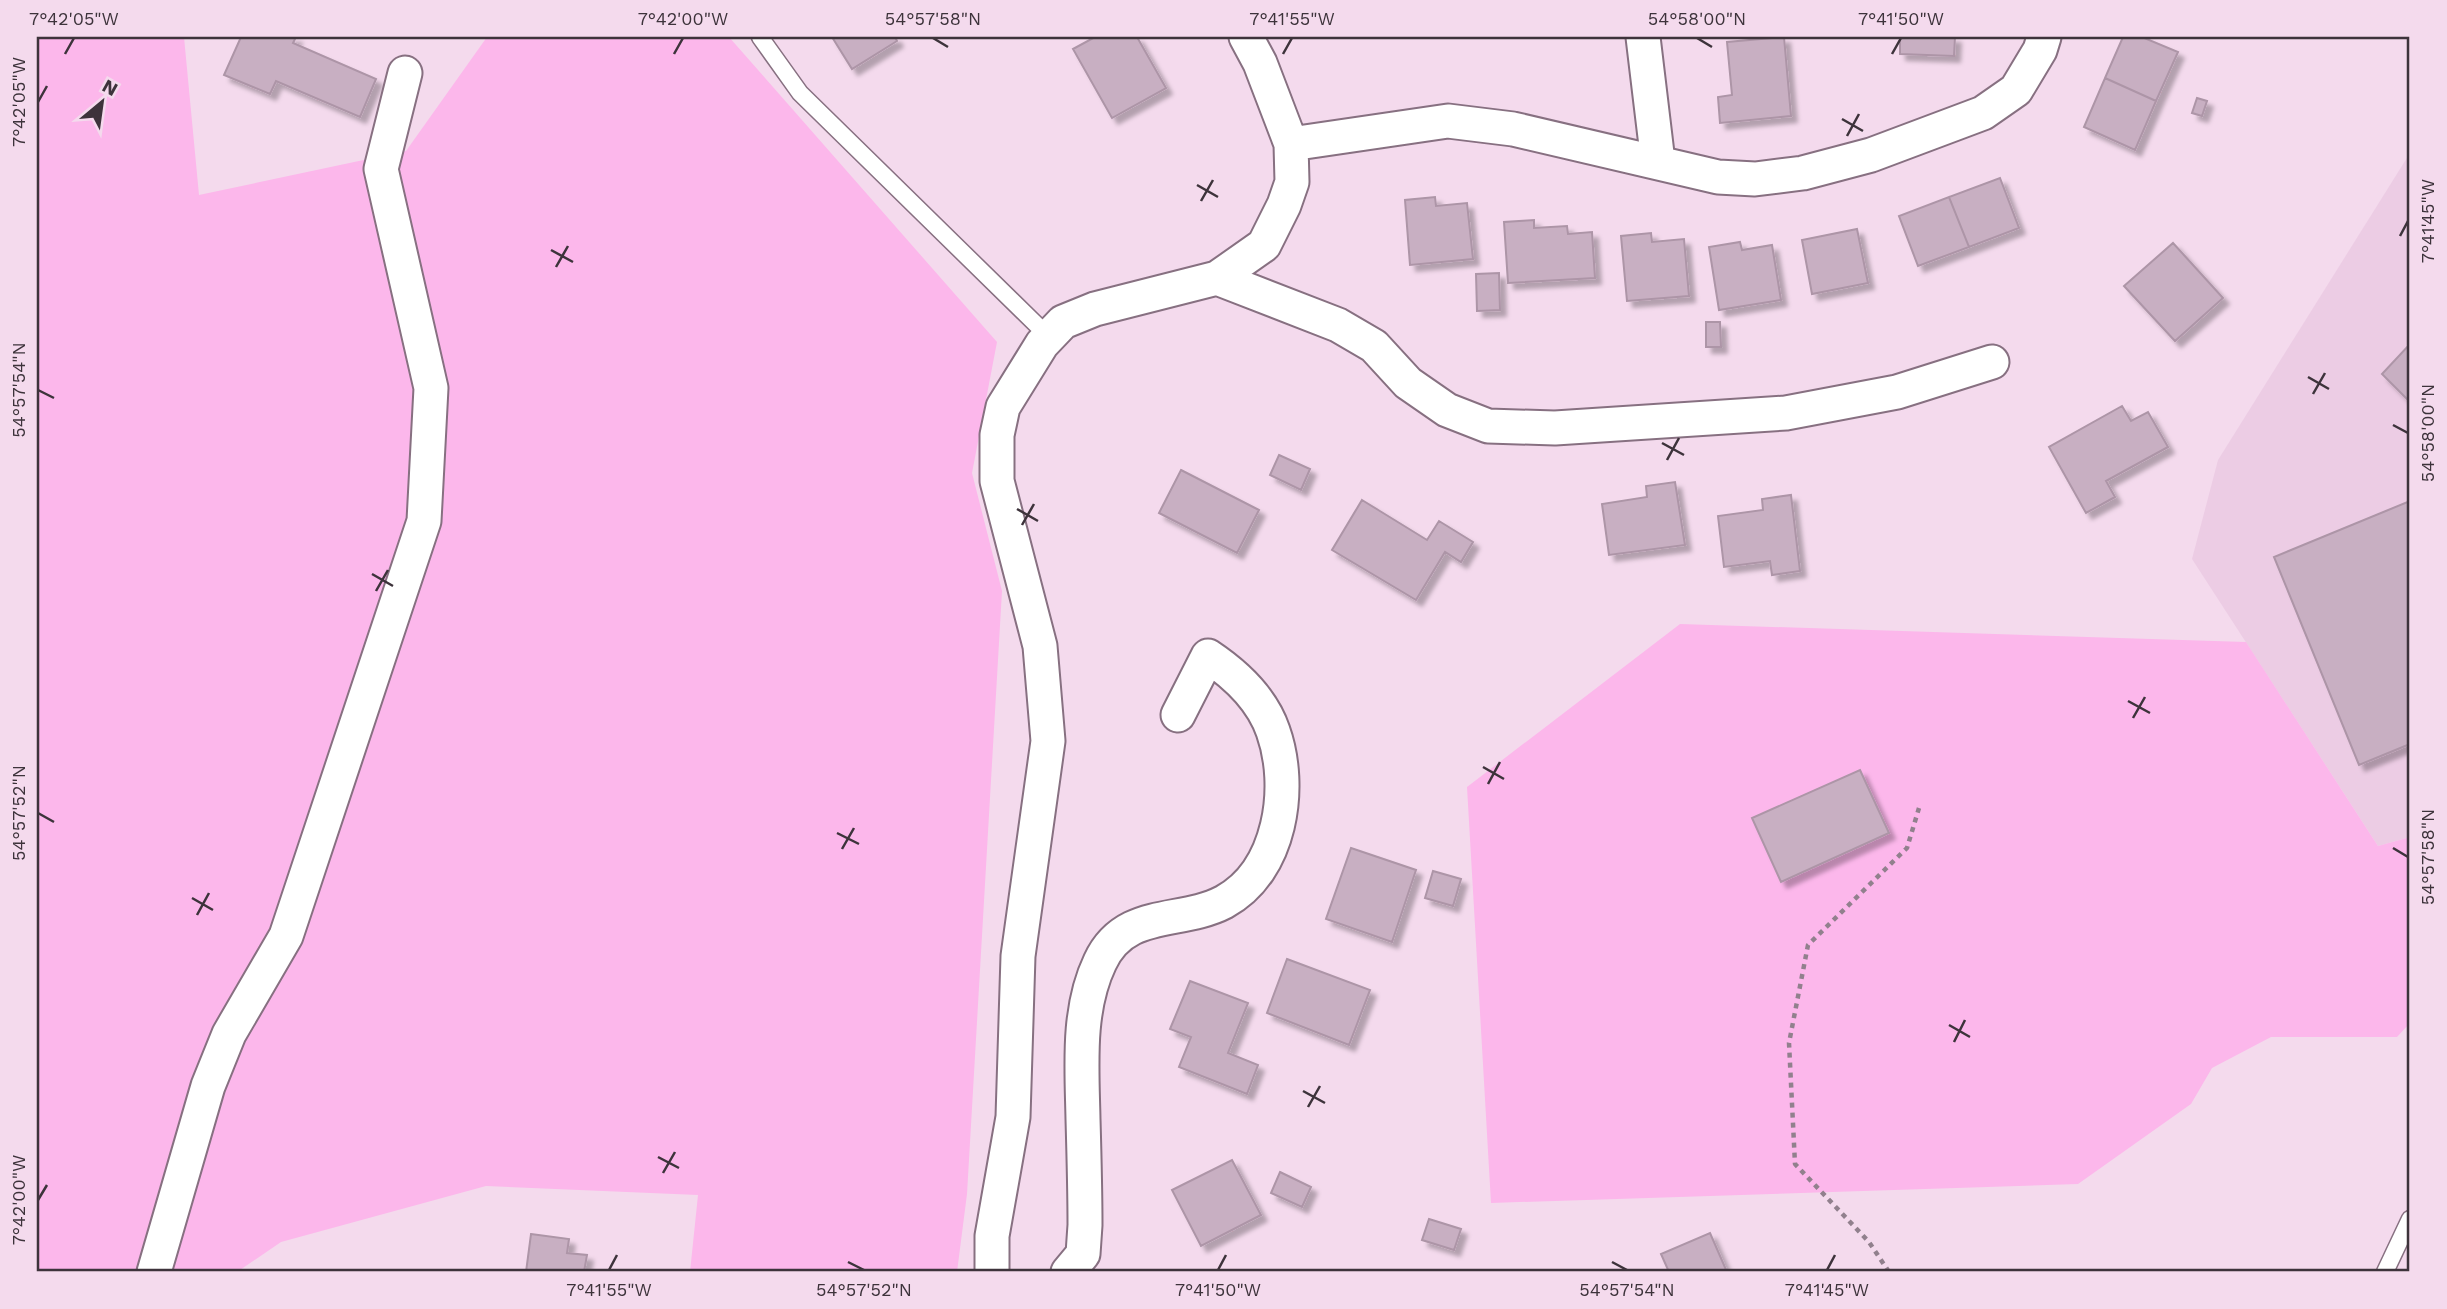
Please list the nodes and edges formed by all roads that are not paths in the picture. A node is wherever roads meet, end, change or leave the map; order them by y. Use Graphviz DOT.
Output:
graph roads {
  1 [pos="760,37"];
  2 [pos="1246,37"];
  3 [pos="1643,37"];
  4 [pos="2044,37"];
  5 [pos="405,73"];
  6 [pos="1291,144"];
  7 [pos="1658,162"];
  8 [pos="1217,278"];
  9 [pos="1049,337"];
  10 [pos="1992,362"];
  11 [pos="1178,715"];
  12 [pos="2410,1219"];
  13 [pos="155,1272"];
  14 [pos="992,1272"];
  15 [pos="1068,1272"];
  16 [pos="2385,1272"];
  1 -- 9 [label="lane"];
  2 -- 6 [label="street"];
  3 -- 7 [label="street"];
  4 -- 7 [label="street"];
  5 -- 13 [label="street"];
  6 -- 7 [label="street"];
  6 -- 8 [label="street"];
  8 -- 9 [label="street"];
  8 -- 10 [label="street"];
  9 -- 14 [label="street"];
  11 -- 15 [label="street"];
  12 -- 16 [label="lane"];
}
